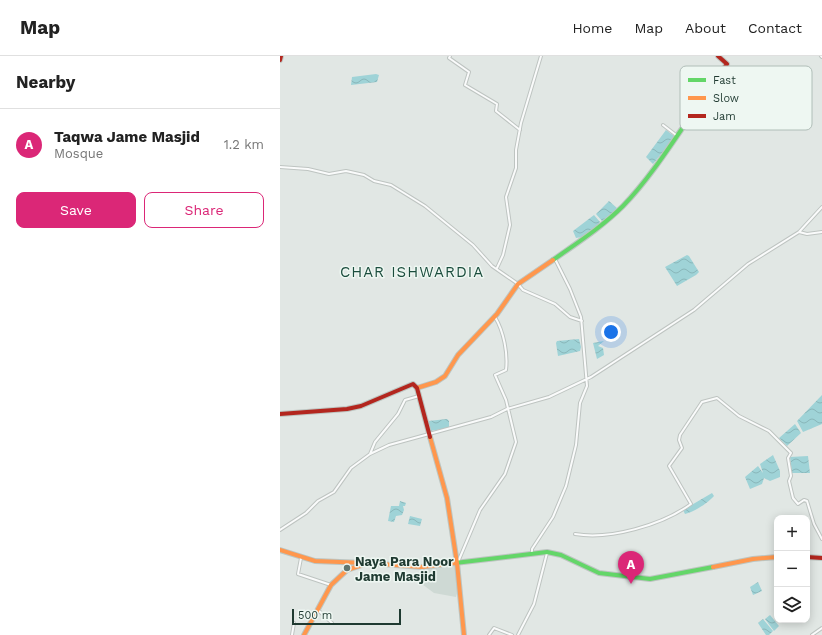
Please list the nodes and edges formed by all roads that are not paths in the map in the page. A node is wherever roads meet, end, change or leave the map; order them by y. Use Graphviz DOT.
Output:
graph roads {
  1 [pos="281,56"];
  2 [pos="450,56"];
  3 [pos="541,56"];
  4 [pos="718,56"];
  5 [pos="280,60"];
  6 [pos="726,66"];
  7 [pos="663,124"];
  8 [pos="680,129"];
  9 [pos="520,130"];
  10 [pos="676,135"];
  11 [pos="280,167"];
  12 [pos="822,207"];
  13 [pos="799,232"];
  14 [pos="822,232"];
  15 [pos="555,259"];
  16 [pos="497,268"];
  17 [pos="518,284"];
  18 [pos="495,316"];
  19 [pos="582,320"];
  20 [pos="587,379"];
  21 [pos="418,388"];
  22 [pos="420,396"];
  23 [pos="508,409"];
  24 [pos="280,414"];
  25 [pos="430,435"];
  26 [pos="370,454"];
  27 [pos="280,530"];
  28 [pos="575,534"];
  29 [pos="822,539"];
  30 [pos="280,550"];
  31 [pos="547,552"];
  32 [pos="532,553"];
  33 [pos="302,557"];
  34 [pos="774,557"];
  35 [pos="810,558"];
  36 [pos="822,558"];
  37 [pos="368,563"];
  38 [pos="457,563"];
  39 [pos="331,585"];
  40 [pos="317,609"];
  41 [pos="294,623"];
  42 [pos="332,623"];
  43 [pos="822,628"];
  44 [pos="292,635"];
  45 [pos="304,635"];
  46 [pos="464,635"];
  47 [pos="488,635"];
  48 [pos="512,635"];
  49 [pos="518,635"];
  50 [pos="812,635"];
  1 -- 5 [label="street"];
  2 -- 9 [label="street"];
  3 -- 9 [label="street"];
  4 -- 6 [label="street"];
  7 -- 10 [label="street"];
  8 -- 10 [label="street"];
  9 -- 16 [label="street"];
  10 -- 15 [label="street"];
  11 -- 16 [label="street"];
  12 -- 13 [label="street"];
  13 -- 14 [label="street"];
  13 -- 20 [label="street"];
  15 -- 17 [label="street"];
  15 -- 19 [label="street"];
  16 -- 17 [label="street"];
  17 -- 18 [label="street"];
  17 -- 19 [label="street"];
  18 -- 21 [label="street"];
  18 -- 23 [label="street"];
  19 -- 20 [label="street"];
  20 -- 23 [label="street"];
  20 -- 32 [label="street"];
  21 -- 22 [label="street"];
  21 -- 24 [label="street"];
  22 -- 25 [label="street"];
  22 -- 26 [label="street"];
  23 -- 25 [label="street"];
  23 -- 38 [label="street"];
  25 -- 26 [label="street"];
  25 -- 38 [label="street"];
  26 -- 27 [label="street"];
  28 -- 29 [label="street"];
  30 -- 33 [label="street"];
  31 -- 32 [label="street"];
  31 -- 34 [label="street"];
  31 -- 49 [label="street"];
  32 -- 38 [label="street"];
  33 -- 37 [label="street"];
  33 -- 39 [label="street"];
  35 -- 36 [label="street"];
  37 -- 38 [label="street"];
  37 -- 39 [label="street"];
  38 -- 46 [label="street"];
  39 -- 40 [label="street"];
  40 -- 42 [label="street"];
  40 -- 45 [label="street"];
  41 -- 44 [label="street"];
  43 -- 50 [label="street"];
  47 -- 48 [label="street"];
}
